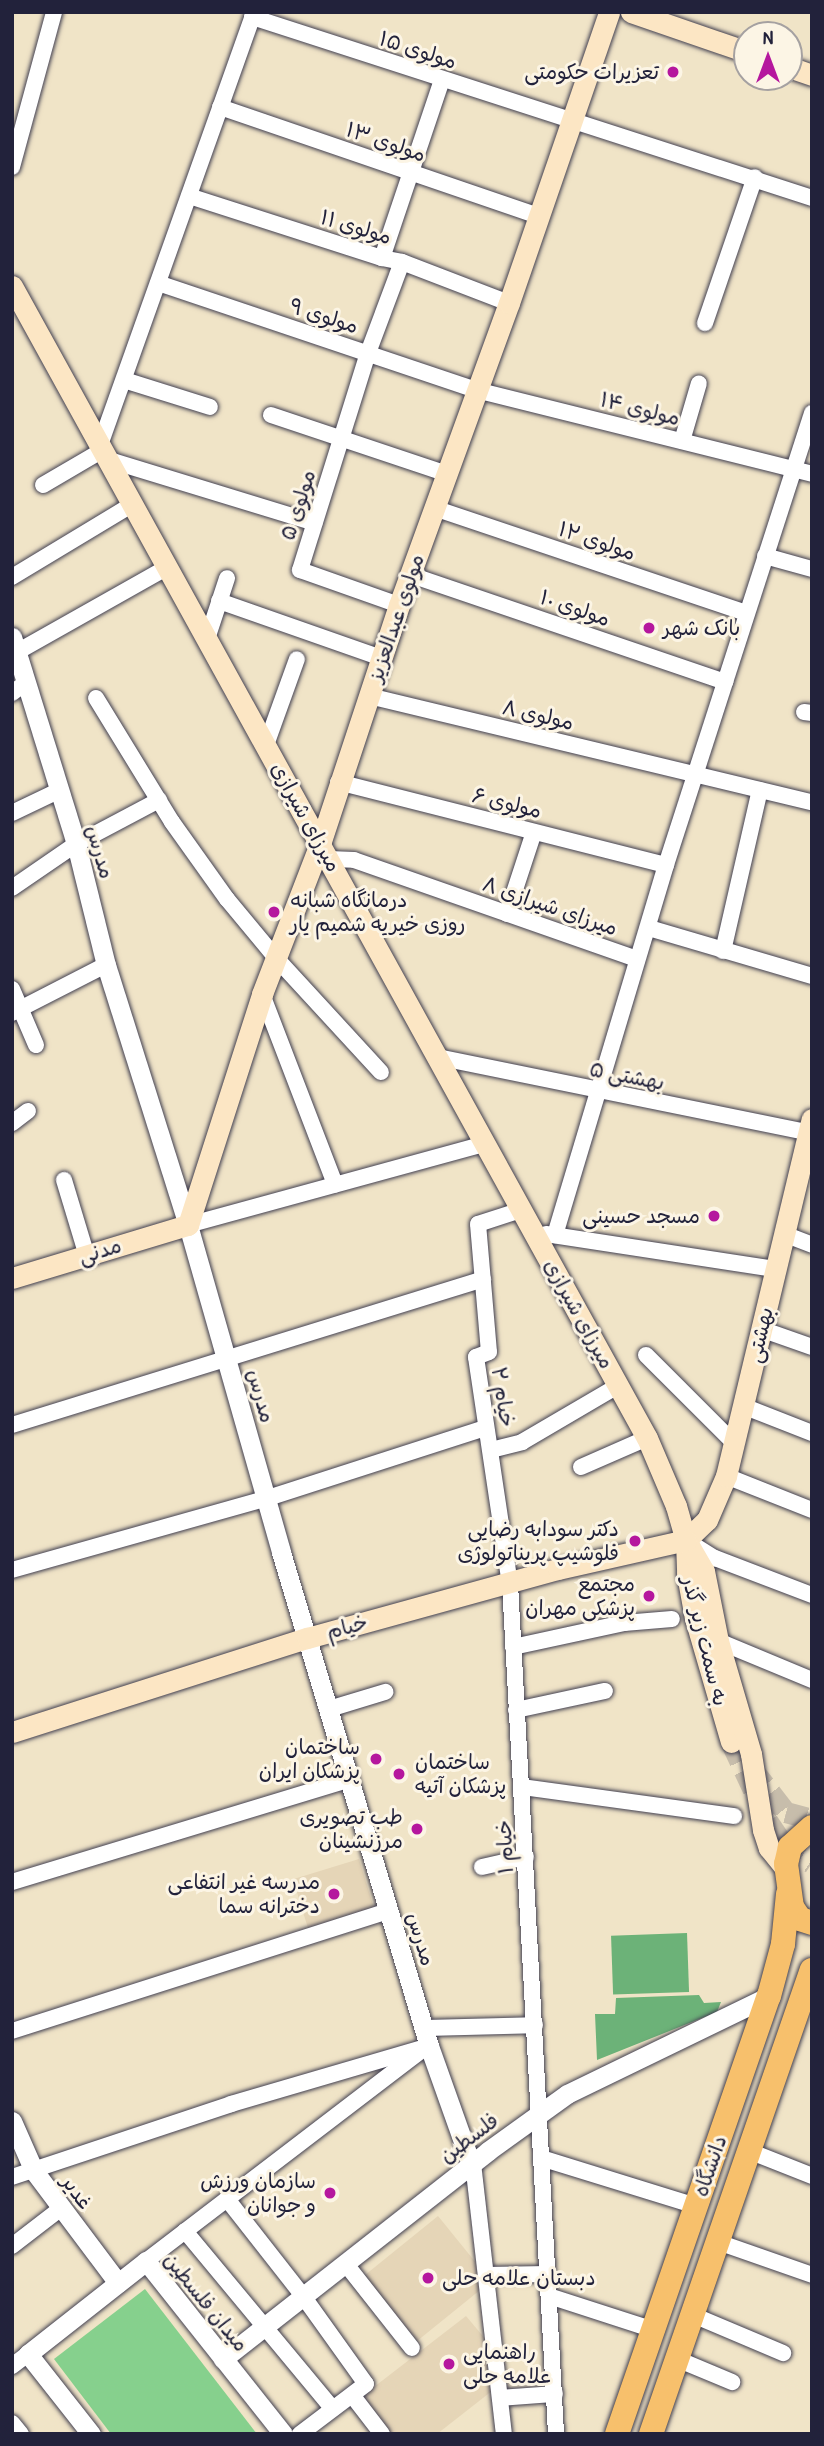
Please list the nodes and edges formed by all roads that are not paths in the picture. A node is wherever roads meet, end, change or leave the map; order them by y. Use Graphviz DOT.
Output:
graph roads {
  1 [pos="54,12"];
  2 [pos="609,12"];
  3 [pos="631,12"];
  4 [pos="253,14"];
  5 [pos="733,47"];
  6 [pos="442,80"];
  7 [pos="220,107"];
  8 [pos="571,120"];
  9 [pos="12,167"];
  10 [pos="411,172"];
  11 [pos="755,177"];
  12 [pos="188,196"];
  13 [pos="812,198"];
  14 [pos="539,216"];
  15 [pos="382,258"];
  16 [pos="402,262"];
  17 [pos="158,283"];
  18 [pos="12,285"];
  19 [pos="509,303"];
  20 [pos="705,323"];
  21 [pos="368,353"];
  22 [pos="124,380"];
  23 [pos="699,383"];
  24 [pos="476,390"];
  25 [pos="210,407"];
  26 [pos="812,413"];
  27 [pos="271,415"];
  28 [pos="341,440"];
  29 [pos="682,441"];
  30 [pos="104,452"];
  31 [pos="794,469"];
  32 [pos="447,474"];
  33 [pos="812,474"];
  34 [pos="43,485"];
  35 [pos="133,504"];
  36 [pos="434,508"];
  37 [pos="315,523"];
  38 [pos="765,556"];
  39 [pos="167,567"];
  40 [pos="812,569"];
  41 [pos="411,575"];
  42 [pos="12,577"];
  43 [pos="227,578"];
  44 [pos="219,601"];
  45 [pos="399,605"];
  46 [pos="746,613"];
  47 [pos="207,639"];
  48 [pos="15,645"];
  49 [pos="382,657"];
  50 [pos="297,659"];
  51 [pos="725,682"];
  52 [pos="18,688"];
  53 [pos="369,696"];
  54 [pos="96,698"];
  55 [pos="265,744"];
  56 [pos="697,774"];
  57 [pos="338,782"];
  58 [pos="760,790"];
  59 [pos="58,791"];
  60 [pos="159,800"];
  61 [pos="812,802"];
  62 [pos="12,813"];
  63 [pos="534,832"];
  64 [pos="76,844"];
  65 [pos="325,850"];
  66 [pos="666,865"];
  67 [pos="12,888"];
  68 [pos="507,914"];
  69 [pos="649,928"];
  70 [pos="723,951"];
  71 [pos="276,958"];
  72 [pos="636,959"];
  73 [pos="106,965"];
  74 [pos="812,976"];
  75 [pos="12,989"];
  76 [pos="262,994"];
  77 [pos="17,1011"];
  78 [pos="36,1045"];
  79 [pos="437,1057"];
  80 [pos="381,1072"];
  81 [pos="597,1091"];
  82 [pos="28,1111"];
  83 [pos="12,1123"];
  84 [pos="811,1128"];
  85 [pos="485,1144"];
  86 [pos="64,1180"];
  87 [pos="335,1184"];
  88 [pos="521,1210"];
  89 [pos="188,1225"];
  90 [pos="533,1231"];
  91 [pos="784,1234"];
  92 [pos="555,1235"];
  93 [pos="812,1245"];
  94 [pos="87,1255"];
  95 [pos="776,1269"];
  96 [pos="12,1278"];
  97 [pos="483,1279"];
  98 [pos="761,1329"];
  99 [pos="812,1347"];
  100 [pos="646,1354"];
  101 [pos="227,1359"];
  102 [pos="619,1385"];
  103 [pos="743,1406"];
  104 [pos="12,1425"];
  105 [pos="485,1428"];
  106 [pos="812,1433"];
  107 [pos="647,1438"];
  108 [pos="734,1443"];
  109 [pos="491,1450"];
  110 [pos="581,1467"];
  111 [pos="726,1476"];
  112 [pos="265,1499"];
  113 [pos="812,1510"];
  114 [pos="686,1540"];
  115 [pos="12,1570"];
  116 [pos="510,1584"];
  117 [pos="812,1595"];
  118 [pos="672,1619"];
  119 [pos="307,1638"];
  120 [pos="718,1642"];
  121 [pos="513,1647"];
  122 [pos="812,1680"];
  123 [pos="605,1691"];
  124 [pos="385,1692"];
  125 [pos="328,1709"];
  126 [pos="516,1710"];
  127 [pos="12,1732"];
  128 [pos="731,1742"];
  129 [pos="350,1779"];
  130 [pos="522,1787"];
  131 [pos="734,1816"];
  132 [pos="812,1827"];
  133 [pos="526,1857"];
  134 [pos="482,1867"];
  135 [pos="787,1881"];
  136 [pos="12,1882"];
  137 [pos="389,1911"];
  138 [pos="812,1923"];
  139 [pos="812,1970"];
  140 [pos="769,1996"];
  141 [pos="804,2015"];
  142 [pos="535,2025"];
  143 [pos="12,2031"];
  144 [pos="426,2037"];
  145 [pos="537,2116"];
  146 [pos="12,2121"];
  147 [pos="748,2151"];
  148 [pos="541,2158"];
  149 [pos="472,2164"];
  150 [pos="34,2171"];
  151 [pos="812,2176"];
  152 [pos="12,2177"];
  153 [pos="227,2199"];
  154 [pos="696,2206"];
  155 [pos="60,2209"];
  156 [pos="185,2231"];
  157 [pos="718,2242"];
  158 [pos="12,2246"];
  159 [pos="146,2261"];
  160 [pos="345,2263"];
  161 [pos="548,2274"];
  162 [pos="812,2275"];
  163 [pos="487,2276"];
  164 [pos="118,2283"];
  165 [pos="303,2296"];
  166 [pos="549,2296"];
  167 [pos="692,2315"];
  168 [pos="266,2325"];
  169 [pos="654,2330"];
  170 [pos="412,2348"];
  171 [pos="783,2353"];
  172 [pos="223,2359"];
  173 [pos="677,2359"];
  174 [pos="20,2360"];
  175 [pos="732,2382"];
  176 [pos="352,2395"];
  177 [pos="555,2395"];
  178 [pos="500,2398"];
  179 [pos="333,2409"];
  180 [pos="12,2423"];
  181 [pos="21,2434"];
  182 [pos="91,2434"];
  183 [pos="283,2434"];
  184 [pos="300,2434"];
  185 [pos="382,2434"];
  186 [pos="504,2434"];
  187 [pos="556,2434"];
  188 [pos="617,2434"];
  189 [pos="652,2434"];
  1 -- 9 [label="street"];
  2 -- 8 [label="main road, مولوی عبدالعزیز"];
  3 -- 5 [label="main road"];
  4 -- 6 [label="street, مولوی ۱۵"];
  4 -- 7 [label="street"];
  6 -- 8 [label="street, مولوی ۱۵"];
  6 -- 10 [label="street"];
  7 -- 10 [label="street, مولوی ۱۳"];
  7 -- 12 [label="street"];
  8 -- 11 [label="street, مولوی ۱۵"];
  8 -- 14 [label="main road, مولوی عبدالعزیز"];
  10 -- 14 [label="street, مولوی ۱۳"];
  10 -- 15 [label="street"];
  11 -- 13 [label="street, مولوی ۱۵"];
  11 -- 20 [label="street"];
  12 -- 15 [label="street, مولوی ۱۱"];
  12 -- 17 [label="street"];
  14 -- 19 [label="main road, مولوی عبدالعزیز"];
  15 -- 16 [label="street, مولوی ۱۱"];
  16 -- 19 [label="street, مولوی ۱۱"];
  16 -- 21 [label="street, مولوی ۵"];
  17 -- 21 [label="street, مولوی ۹"];
  17 -- 22 [label="street"];
  18 -- 30 [label="main road, میرزای شیرازی"];
  19 -- 24 [label="main road, مولوی عبدالعزیز"];
  21 -- 24 [label="street, مولوی ۹"];
  21 -- 28 [label="street, مولوی ۵"];
  22 -- 25 [label="street"];
  22 -- 30 [label="street"];
  23 -- 29 [label="street"];
  24 -- 29 [label="street, مولوی ۱۴"];
  24 -- 32 [label="main road, مولوی عبدالعزیز"];
  26 -- 31 [label="street"];
  27 -- 28 [label="street"];
  28 -- 32 [label="street"];
  28 -- 37 [label="street, مولوی ۵"];
  29 -- 31 [label="street, مولوی ۱۴"];
  30 -- 34 [label="street"];
  30 -- 35 [label="main road, میرزای شیرازی"];
  30 -- 37 [label="street"];
  31 -- 33 [label="street, مولوی ۱۴"];
  31 -- 38 [label="street"];
  32 -- 36 [label="main road, مولوی عبدالعزیز"];
  35 -- 39 [label="main road, میرزای شیرازی"];
  35 -- 42 [label="street"];
  36 -- 41 [label="main road, مولوی عبدالعزیز"];
  36 -- 46 [label="street, مولوی ۱۲"];
  37 -- 45 [label="street, مولوی ۵"];
  38 -- 40 [label="street"];
  38 -- 46 [label="street"];
  39 -- 47 [label="main road, میرزای شیرازی"];
  39 -- 48 [label="street"];
  41 -- 45 [label="main road, مولوی عبدالعزیز"];
  41 -- 51 [label="street, مولوی ۱۰"];
  43 -- 44 [label="street"];
  44 -- 47 [label="street"];
  44 -- 49 [label="street"];
  45 -- 49 [label="main road, مولوی عبدالعزیز"];
  46 -- 51 [label="street"];
  47 -- 55 [label="main road, میرزای شیرازی"];
  48 -- 52 [label="street, مدرس"];
  49 -- 53 [label="main road, مولوی عبدالعزیز"];
  50 -- 55 [label="street"];
  51 -- 56 [label="street"];
  52 -- 59 [label="street, مدرس"];
  53 -- 56 [label="street, مولوی ۸"];
  53 -- 57 [label="main road, مولوی عبدالعزیز"];
  54 -- 60 [label="street"];
  55 -- 65 [label="main road, میرزای شیرازی"];
  56 -- 58 [label="street, مولوی ۸"];
  56 -- 66 [label="street"];
  57 -- 63 [label="street, مولوی ۶"];
  57 -- 65 [label="main road, مولوی عبدالعزیز"];
  58 -- 61 [label="street, مولوی ۸"];
  58 -- 70 [label="street"];
  59 -- 62 [label="street"];
  59 -- 64 [label="street, مدرس"];
  60 -- 64 [label="street"];
  60 -- 71 [label="street"];
  63 -- 66 [label="street, مولوی ۶"];
  63 -- 68 [label="street"];
  64 -- 67 [label="street"];
  64 -- 73 [label="street, مدرس"];
  65 -- 68 [label="street, میرزای شیرازی ۸"];
  65 -- 71 [label="main road, مولوی عبدالعزیز"];
  65 -- 79 [label="main road, میرزای شیرازی"];
  66 -- 69 [label="street"];
  68 -- 72 [label="street, میرزای شیرازی ۸"];
  69 -- 70 [label="street"];
  69 -- 72 [label="street"];
  70 -- 74 [label="street"];
  71 -- 76 [label="main road, مولوی عبدالعزیز"];
  71 -- 80 [label="street"];
  72 -- 81 [label="street"];
  73 -- 77 [label="street"];
  73 -- 89 [label="street, مدرس"];
  75 -- 77 [label="street"];
  76 -- 87 [label="street"];
  76 -- 89 [label="main road, مولوی عبدالعزیز"];
  77 -- 78 [label="street"];
  79 -- 81 [label="street, بهشتی ۵"];
  79 -- 85 [label="main road, میرزای شیرازی"];
  81 -- 84 [label="street, بهشتی ۵"];
  81 -- 92 [label="street"];
  82 -- 83 [label="street"];
  84 -- 91 [label="main road, بهشتی"];
  85 -- 87 [label="street"];
  85 -- 88 [label="main road, میرزای شیرازی"];
  86 -- 94 [label="street"];
  87 -- 89 [label="street"];
  88 -- 90 [label="main road, میرزای شیرازی"];
  88 -- 97 [label="street, خیام ۲"];
  89 -- 94 [label="main road, مدنی"];
  89 -- 101 [label="street, مدرس"];
  90 -- 92 [label="street"];
  90 -- 102 [label="main road, میرزای شیرازی"];
  91 -- 93 [label="street"];
  91 -- 95 [label="main road, بهشتی"];
  92 -- 95 [label="street"];
  94 -- 96 [label="main road, مدنی"];
  95 -- 98 [label="main road, بهشتی"];
  97 -- 101 [label="street"];
  97 -- 105 [label="street, خیام ۲"];
  98 -- 99 [label="street"];
  98 -- 103 [label="main road, بهشتی"];
  100 -- 108 [label="street"];
  101 -- 104 [label="street"];
  101 -- 112 [label="street, مدرس"];
  102 -- 107 [label="main road, میرزای شیرازی"];
  102 -- 109 [label="street"];
  103 -- 106 [label="street"];
  103 -- 108 [label="main road, بهشتی"];
  105 -- 109 [label="street, خیام ۲"];
  105 -- 112 [label="street"];
  107 -- 110 [label="street"];
  107 -- 114 [label="main road, میرزای شیرازی"];
  108 -- 111 [label="main road, بهشتی"];
  109 -- 116 [label="street, خیام ۲"];
  111 -- 113 [label="street"];
  111 -- 114 [label="main road, بهشتی"];
  112 -- 115 [label="street"];
  112 -- 119 [label="street, مدرس"];
  114 -- 116 [label="main road, خیام"];
  114 -- 117 [label="street"];
  114 -- 120 [label="main road"];
  114 -- 128 [label="main road, به سمت زیر گذر"];
  116 -- 119 [label="main road, خیام"];
  116 -- 121 [label="street, خیام ۱"];
  118 -- 121 [label="street"];
  119 -- 125 [label="street, مدرس"];
  119 -- 127 [label="main road, خیام"];
  120 -- 122 [label="street"];
  120 -- 135 [label="main road"];
  121 -- 126 [label="street, خیام ۱"];
  123 -- 126 [label="street"];
  124 -- 125 [label="street"];
  125 -- 129 [label="street, مدرس"];
  126 -- 130 [label="street, خیام ۱"];
  129 -- 136 [label="street"];
  129 -- 137 [label="street, مدرس"];
  130 -- 131 [label="street"];
  130 -- 133 [label="street, خیام ۱"];
  132 -- 135 [label="main road, دانشگاه"];
  133 -- 134 [label="street"];
  133 -- 142 [label="street, خیام ۱"];
  135 -- 138 [label="main road"];
  135 -- 140 [label="main road, دانشگاه"];
  137 -- 143 [label="street"];
  137 -- 144 [label="street, مدرس"];
  139 -- 141 [label="main road, دانشگاه"];
  140 -- 145 [label="street, فلسطین"];
  140 -- 154 [label="main road, دانشگاه"];
  141 -- 147 [label="main road, دانشگاه"];
  142 -- 144 [label="street"];
  142 -- 145 [label="street, خیام ۱"];
  144 -- 149 [label="street, مدرس"];
  144 -- 150 [label="street"];
  144 -- 153 [label="street"];
  145 -- 148 [label="street, خیام ۱"];
  145 -- 149 [label="street, فلسطین"];
  146 -- 150 [label="street, غدیر"];
  147 -- 151 [label="street"];
  147 -- 157 [label="main road, دانشگاه"];
  148 -- 154 [label="street"];
  148 -- 161 [label="street, خیام ۱"];
  149 -- 160 [label="street, فلسطین"];
  149 -- 163 [label="street"];
  150 -- 152 [label="street"];
  150 -- 155 [label="street, غدیر"];
  153 -- 156 [label="street"];
  153 -- 165 [label="street"];
  154 -- 169 [label="main road, دانشگاه"];
  155 -- 158 [label="street"];
  155 -- 164 [label="street, غدیر"];
  156 -- 159 [label="street"];
  156 -- 168 [label="street"];
  157 -- 162 [label="street"];
  157 -- 167 [label="main road, دانشگاه"];
  159 -- 164 [label="street, میدان فلسطین"];
  159 -- 172 [label="street, میدان فلسطین"];
  160 -- 165 [label="street, فلسطین"];
  160 -- 170 [label="street"];
  161 -- 163 [label="street"];
  161 -- 166 [label="street, خیام ۱"];
  163 -- 178 [label="street"];
  164 -- 174 [label="street, میدان فلسطین"];
  165 -- 168 [label="street, فلسطین"];
  165 -- 176 [label="street"];
  166 -- 169 [label="street"];
  166 -- 177 [label="street, خیام ۱"];
  167 -- 171 [label="street"];
  167 -- 173 [label="main road, دانشگاه"];
  168 -- 172 [label="street, فلسطین"];
  168 -- 179 [label="street"];
  169 -- 188 [label="main road, دانشگاه"];
  172 -- 183 [label="street, میدان فلسطین"];
  173 -- 175 [label="street"];
  173 -- 189 [label="main road, دانشگاه"];
  174 -- 182 [label="street, میدان فلسطین"];
  176 -- 179 [label="street"];
  176 -- 185 [label="street"];
  177 -- 178 [label="street"];
  177 -- 187 [label="street, خیام ۱"];
  178 -- 186 [label="street"];
  179 -- 184 [label="street"];
  180 -- 181 [label="street"];
}
